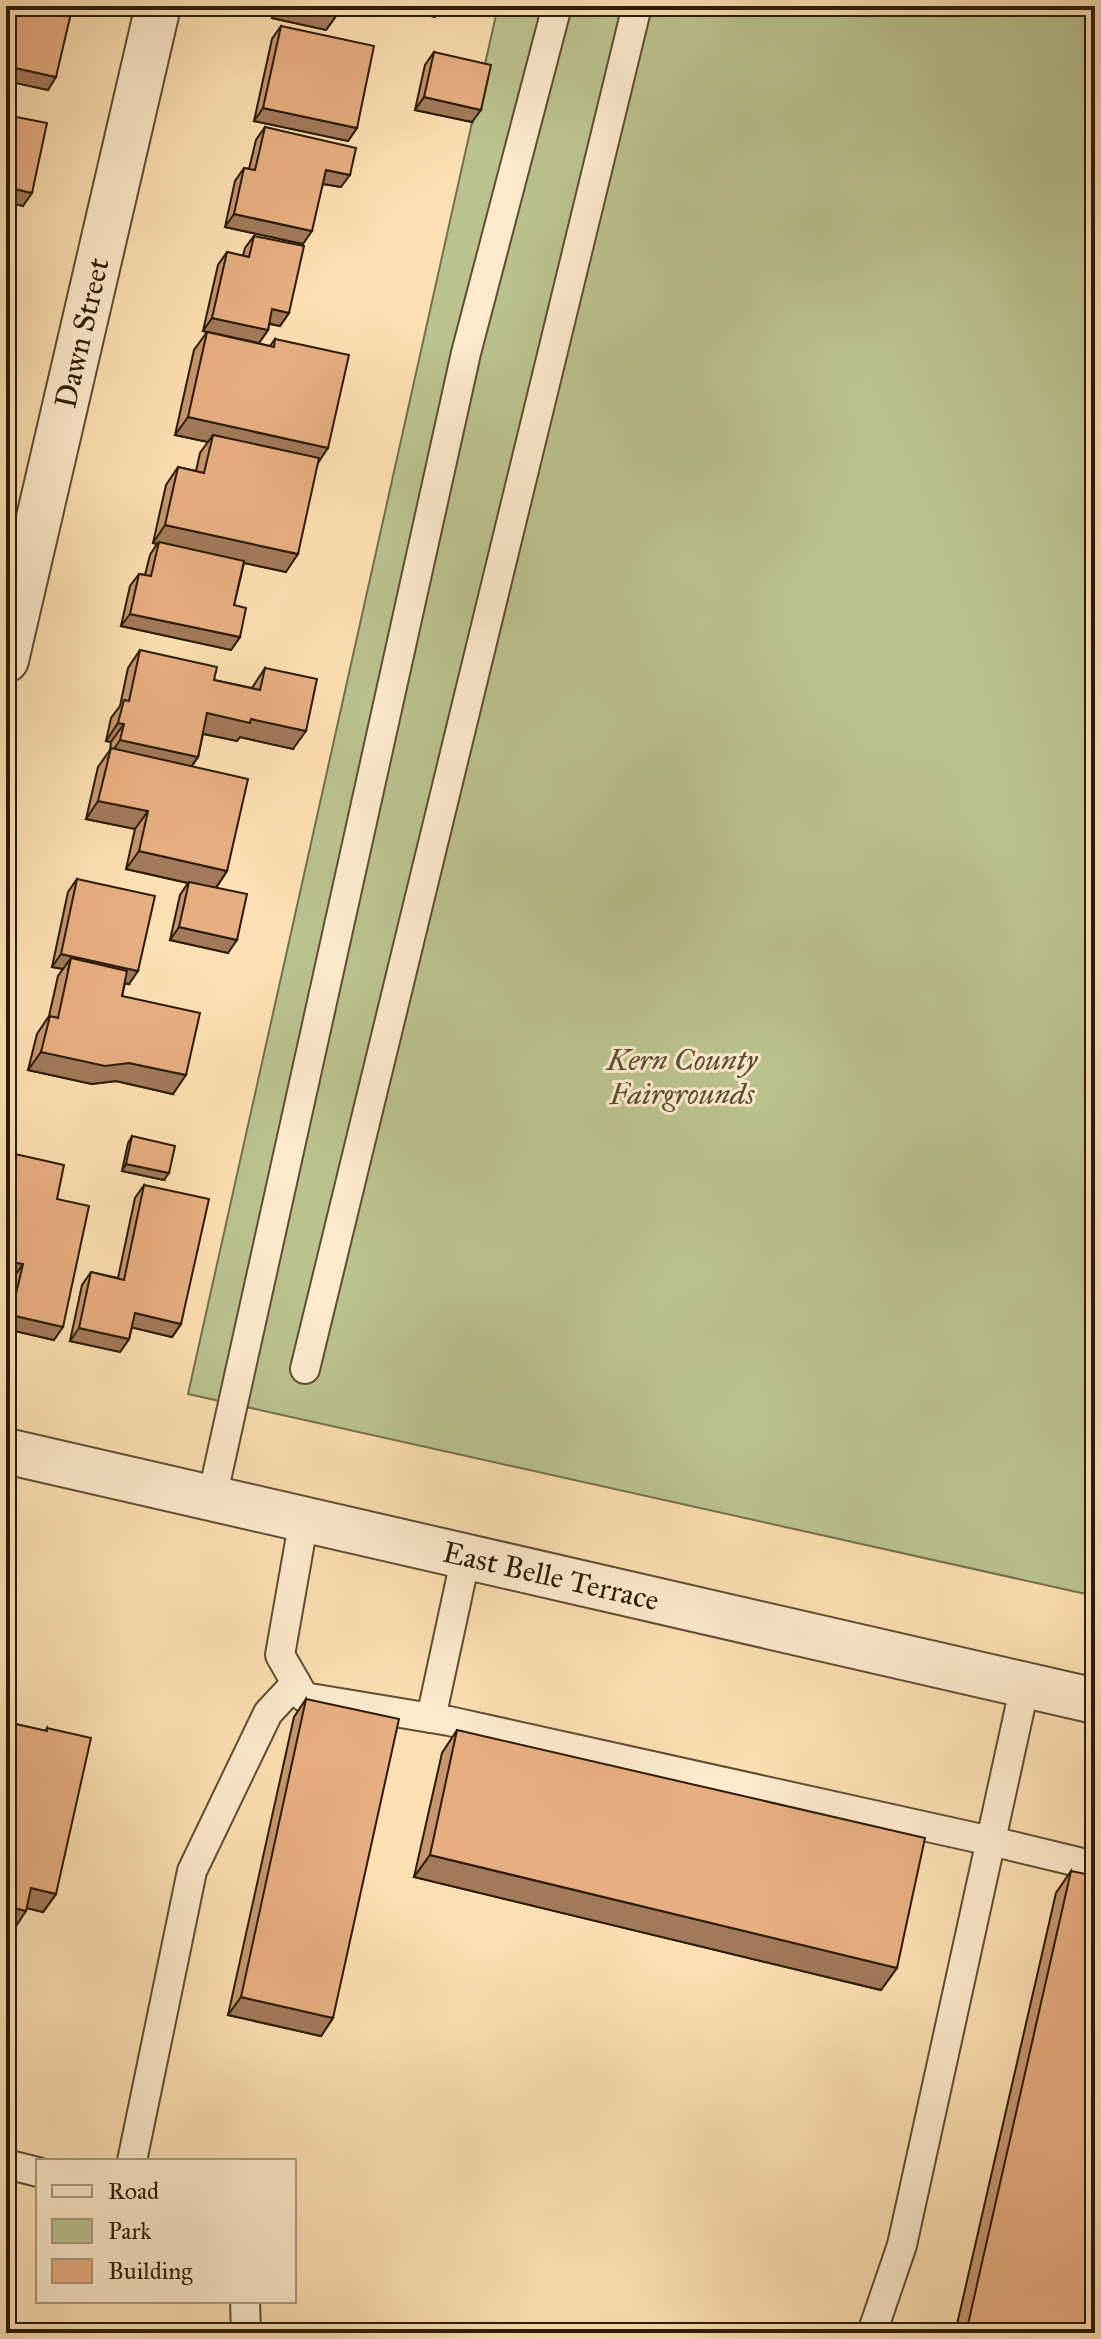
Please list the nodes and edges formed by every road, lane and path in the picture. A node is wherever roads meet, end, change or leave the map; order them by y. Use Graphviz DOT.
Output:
graph roads {
  1 [pos="158,6"];
  2 [pos="557,6"];
  3 [pos="637,6"];
  4 [pos="6,660"];
  5 [pos="305,1369"];
  6 [pos="6,1451"];
  7 [pos="212,1498"];
  8 [pos="304,1519"];
  9 [pos="466,1556"];
  10 [pos="296,1683"];
  11 [pos="1025,1685"];
  12 [pos="1095,1701"];
  13 [pos="431,1718"];
  14 [pos="991,1841"];
  15 [pos="1095,1866"];
  16 [pos="132,2159"];
  17 [pos="6,2164"];
  18 [pos="36,2172"];
  19 [pos="245,2303"];
  20 [pos="246,2333"];
  21 [pos="872,2333"];
  1 -- 4 [label="street, Dawn Street"];
  2 -- 7 [label="lane"];
  3 -- 5 [label="lane"];
  6 -- 7 [label="street, East Belle Terrace"];
  7 -- 8 [label="street, East Belle Terrace"];
  8 -- 9 [label="street, East Belle Terrace"];
  8 -- 10 [label="lane"];
  9 -- 11 [label="street, East Belle Terrace"];
  9 -- 13 [label="lane"];
  10 -- 13 [label="lane"];
  10 -- 16 [label="lane"];
  11 -- 12 [label="street, East Belle Terrace"];
  11 -- 14 [label="lane"];
  13 -- 14 [label="lane"];
  14 -- 15 [label="lane"];
  14 -- 21 [label="lane"];
  17 -- 18 [label="lane"];
  19 -- 20 [label="lane"];
}
